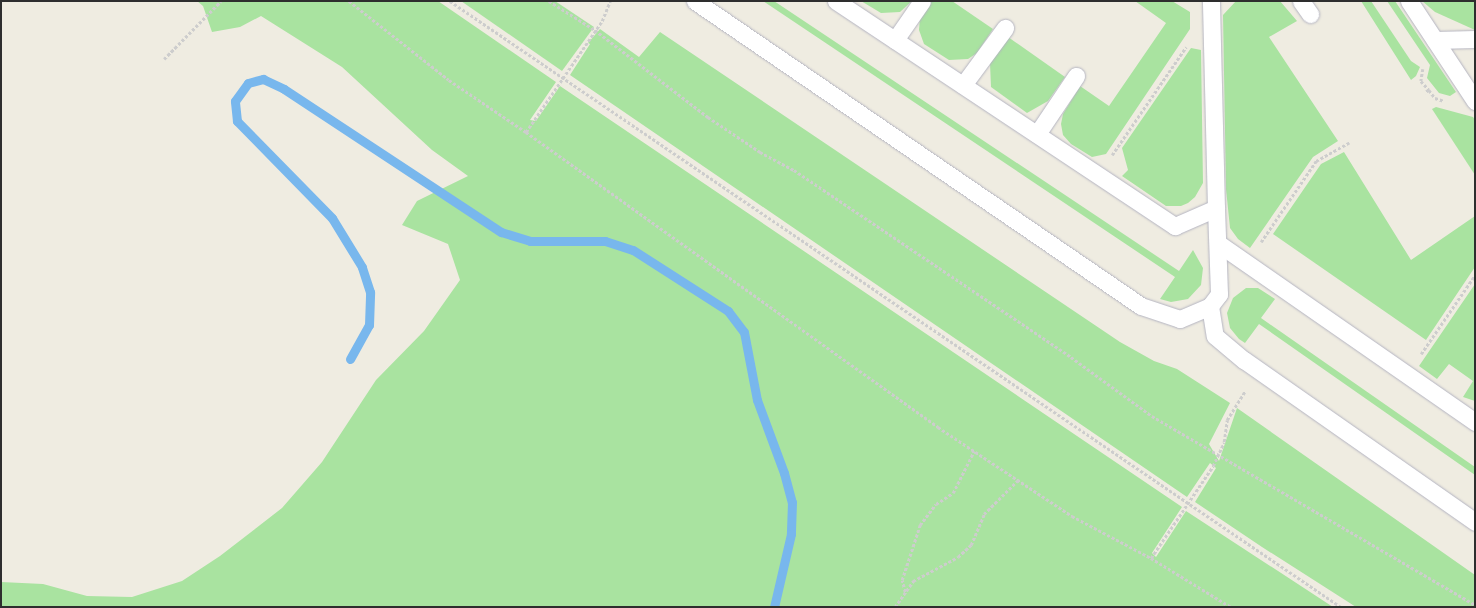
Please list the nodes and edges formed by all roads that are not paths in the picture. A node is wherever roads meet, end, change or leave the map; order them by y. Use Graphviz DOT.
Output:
graph roads {
  1 [pos="695,1"];
  2 [pos="836,1"];
  3 [pos="922,1"];
  4 [pos="1211,1"];
  5 [pos="1408,1"];
  6 [pos="1005,28"];
  7 [pos="1475,39"];
  8 [pos="895,40"];
  9 [pos="1435,40"];
  10 [pos="1076,76"];
  11 [pos="963,85"];
  12 [pos="1475,101"];
  13 [pos="1037,134"];
  14 [pos="1216,208"];
  15 [pos="1219,244"];
  16 [pos="1210,306"];
  17 [pos="1475,422"];
  18 [pos="1475,522"];
  1 -- 16 [label="lane"];
  2 -- 8 [label="lane"];
  3 -- 8 [label="lane"];
  4 -- 14 [label="lane"];
  5 -- 9 [label="lane"];
  6 -- 11 [label="lane"];
  7 -- 9 [label="lane"];
  8 -- 11 [label="lane"];
  9 -- 12 [label="lane"];
  10 -- 13 [label="lane"];
  11 -- 13 [label="lane"];
  13 -- 14 [label="lane"];
  14 -- 15 [label="lane"];
  15 -- 16 [label="lane"];
  15 -- 17 [label="lane"];
  16 -- 18 [label="lane"];
}
